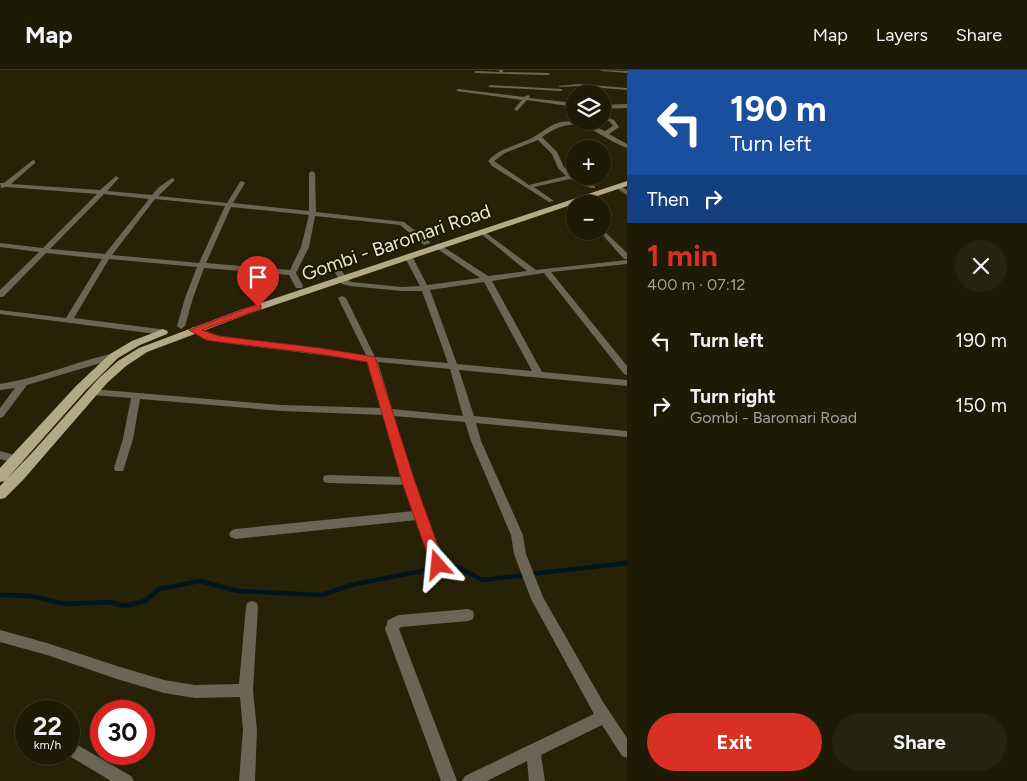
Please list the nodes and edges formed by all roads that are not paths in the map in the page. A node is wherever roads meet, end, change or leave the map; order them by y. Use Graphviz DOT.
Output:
graph roads {
  1 [pos="602,70"];
  2 [pos="501,71"];
  3 [pos="476,72"];
  4 [pos="627,72"];
  5 [pos="550,76"];
  6 [pos="490,86"];
  7 [pos="529,88"];
  8 [pos="560,88"];
  9 [pos="458,90"];
  10 [pos="627,90"];
  11 [pos="526,99"];
  12 [pos="565,103"];
  13 [pos="627,106"];
  14 [pos="611,107"];
  15 [pos="517,109"];
  16 [pos="611,120"];
  17 [pos="611,130"];
  18 [pos="611,130"];
  19 [pos="604,134"];
  20 [pos="539,138"];
  21 [pos="627,146"];
  22 [pos="33,162"];
  23 [pos="312,172"];
  24 [pos="566,172"];
  25 [pos="116,178"];
  26 [pos="566,178"];
  27 [pos="172,180"];
  28 [pos="242,183"];
  29 [pos="623,184"];
  30 [pos="589,185"];
  31 [pos="2,186"];
  32 [pos="527,187"];
  33 [pos="593,187"];
  34 [pos="101,192"];
  35 [pos="594,195"];
  36 [pos="154,197"];
  37 [pos="551,201"];
  38 [pos="229,205"];
  39 [pos="566,205"];
  40 [pos="314,213"];
  41 [pos="482,232"];
  42 [pos="611,240"];
  43 [pos="426,243"];
  44 [pos="0,245"];
  45 [pos="438,246"];
  46 [pos="42,250"];
  47 [pos="408,256"];
  48 [pos="108,257"];
  49 [pos="627,257"];
  50 [pos="627,262"];
  51 [pos="202,265"];
  52 [pos="546,271"];
  53 [pos="534,272"];
  54 [pos="292,273"];
  55 [pos="341,275"];
  56 [pos="487,279"];
  57 [pos="298,286"];
  58 [pos="425,288"];
  59 [pos="0,295"];
  60 [pos="342,298"];
  61 [pos="0,312"];
  62 [pos="69,319"];
  63 [pos="181,326"];
  64 [pos="194,330"];
  65 [pos="164,332"];
  66 [pos="114,356"];
  67 [pos="372,359"];
  68 [pos="454,368"];
  69 [pos="627,372"];
  70 [pos="538,374"];
  71 [pos="627,383"];
  72 [pos="22,385"];
  73 [pos="0,387"];
  74 [pos="92,392"];
  75 [pos="136,397"];
  76 [pos="389,412"];
  77 [pos="0,415"];
  78 [pos="469,420"];
  79 [pos="627,434"];
  80 [pos="0,455"];
  81 [pos="18,460"];
  82 [pos="119,468"];
  83 [pos="0,478"];
  84 [pos="328,478"];
  85 [pos="409,482"];
  86 [pos="0,494"];
  87 [pos="421,515"];
  88 [pos="235,534"];
  89 [pos="438,565"];
  90 [pos="252,607"];
  91 [pos="468,615"];
  92 [pos="0,636"];
  93 [pos="246,690"];
  94 [pos="604,716"];
  95 [pos="533,751"];
  96 [pos="627,751"];
  97 [pos="80,754"];
  98 [pos="126,781"];
  99 [pos="247,781"];
  100 [pos="449,781"];
  101 [pos="470,781"];
  102 [pos="537,781"];
  1 -- 4 [label="street"];
  2 -- 3 [label="street"];
  2 -- 5 [label="street"];
  5 -- 8 [label="street"];
  6 -- 7 [label="street"];
  7 -- 8 [label="street"];
  7 -- 11 [label="street"];
  8 -- 10 [label="street"];
  8 -- 12 [label="street"];
  9 -- 11 [label="street"];
  11 -- 12 [label="street"];
  11 -- 15 [label="street"];
  13 -- 14 [label="street"];
  16 -- 18 [label="street"];
  17 -- 19 [label="street"];
  19 -- 20 [label="street"];
  19 -- 21 [label="street"];
  20 -- 24 [label="street"];
  20 -- 32 [label="street"];
  22 -- 31 [label="street"];
  23 -- 40 [label="street"];
  25 -- 34 [label="street"];
  26 -- 32 [label="street"];
  27 -- 36 [label="street"];
  28 -- 38 [label="street"];
  29 -- 33 [label="main road, Gombi - Baromari Road"];
  29 -- 35 [label="main road, Gombi - Baromari Road"];
  30 -- 33 [label="street"];
  31 -- 34 [label="street"];
  32 -- 37 [label="street"];
  33 -- 37 [label="main road, Gombi - Baromari Road"];
  34 -- 36 [label="street"];
  34 -- 46 [label="street"];
  36 -- 38 [label="street"];
  36 -- 48 [label="street"];
  37 -- 43 [label="main road, Gombi - Baromari Road"];
  38 -- 40 [label="street"];
  38 -- 51 [label="street"];
  39 -- 41 [label="main road, Gombi - Baromari Road"];
  40 -- 43 [label="street"];
  40 -- 54 [label="street"];
  41 -- 45 [label="main road, Gombi - Baromari Road"];
  41 -- 53 [label="street"];
  42 -- 49 [label="street"];
  43 -- 55 [label="main road, Gombi - Baromari Road"];
  44 -- 46 [label="street"];
  45 -- 47 [label="main road, Gombi - Baromari Road"];
  45 -- 56 [label="street"];
  46 -- 48 [label="street"];
  46 -- 59 [label="street"];
  47 -- 55 [label="main road, Gombi - Baromari Road"];
  47 -- 58 [label="street"];
  48 -- 51 [label="street"];
  48 -- 62 [label="street"];
  50 -- 52 [label="street"];
  51 -- 54 [label="street"];
  51 -- 63 [label="street"];
  52 -- 53 [label="street"];
  52 -- 69 [label="street"];
  53 -- 56 [label="street"];
  54 -- 57 [label="street"];
  55 -- 57 [label="main road, Gombi - Baromari Road"];
  55 -- 58 [label="street"];
  55 -- 64 [label="main road, Gombi - Baromari Road"];
  56 -- 58 [label="street"];
  56 -- 70 [label="street"];
  57 -- 63 [label="main road, Gombi - Baromari Road"];
  58 -- 68 [label="street"];
  60 -- 67 [label="street"];
  61 -- 62 [label="street"];
  62 -- 65 [label="street"];
  63 -- 65 [label="main road, Gombi - Baromari Road"];
  64 -- 67 [label="street"];
  64 -- 74 [label="main road, Gombi - Baromari Road"];
  65 -- 66 [label="main road, Gombi - Baromari Road"];
  66 -- 72 [label="street"];
  66 -- 81 [label="main road, Gombi - Baromari Road"];
  67 -- 68 [label="street"];
  67 -- 76 [label="street"];
  68 -- 70 [label="street"];
  68 -- 78 [label="street"];
  70 -- 71 [label="street"];
  72 -- 73 [label="street"];
  72 -- 77 [label="street"];
  74 -- 75 [label="street"];
  74 -- 86 [label="main road, Gombi - Baromari Road"];
  75 -- 76 [label="street"];
  75 -- 82 [label="street"];
  76 -- 78 [label="street"];
  76 -- 85 [label="street"];
  78 -- 79 [label="street"];
  78 -- 94 [label="street"];
  80 -- 81 [label="street"];
  81 -- 83 [label="main road, Gombi - Baromari Road"];
  84 -- 85 [label="street"];
  85 -- 87 [label="street"];
  87 -- 88 [label="street"];
  87 -- 89 [label="street"];
  90 -- 93 [label="street"];
  91 -- 100 [label="street"];
  92 -- 93 [label="street"];
  93 -- 99 [label="street"];
  94 -- 95 [label="street"];
  94 -- 96 [label="street"];
  95 -- 101 [label="street"];
  95 -- 102 [label="street"];
  97 -- 98 [label="street"];
}
